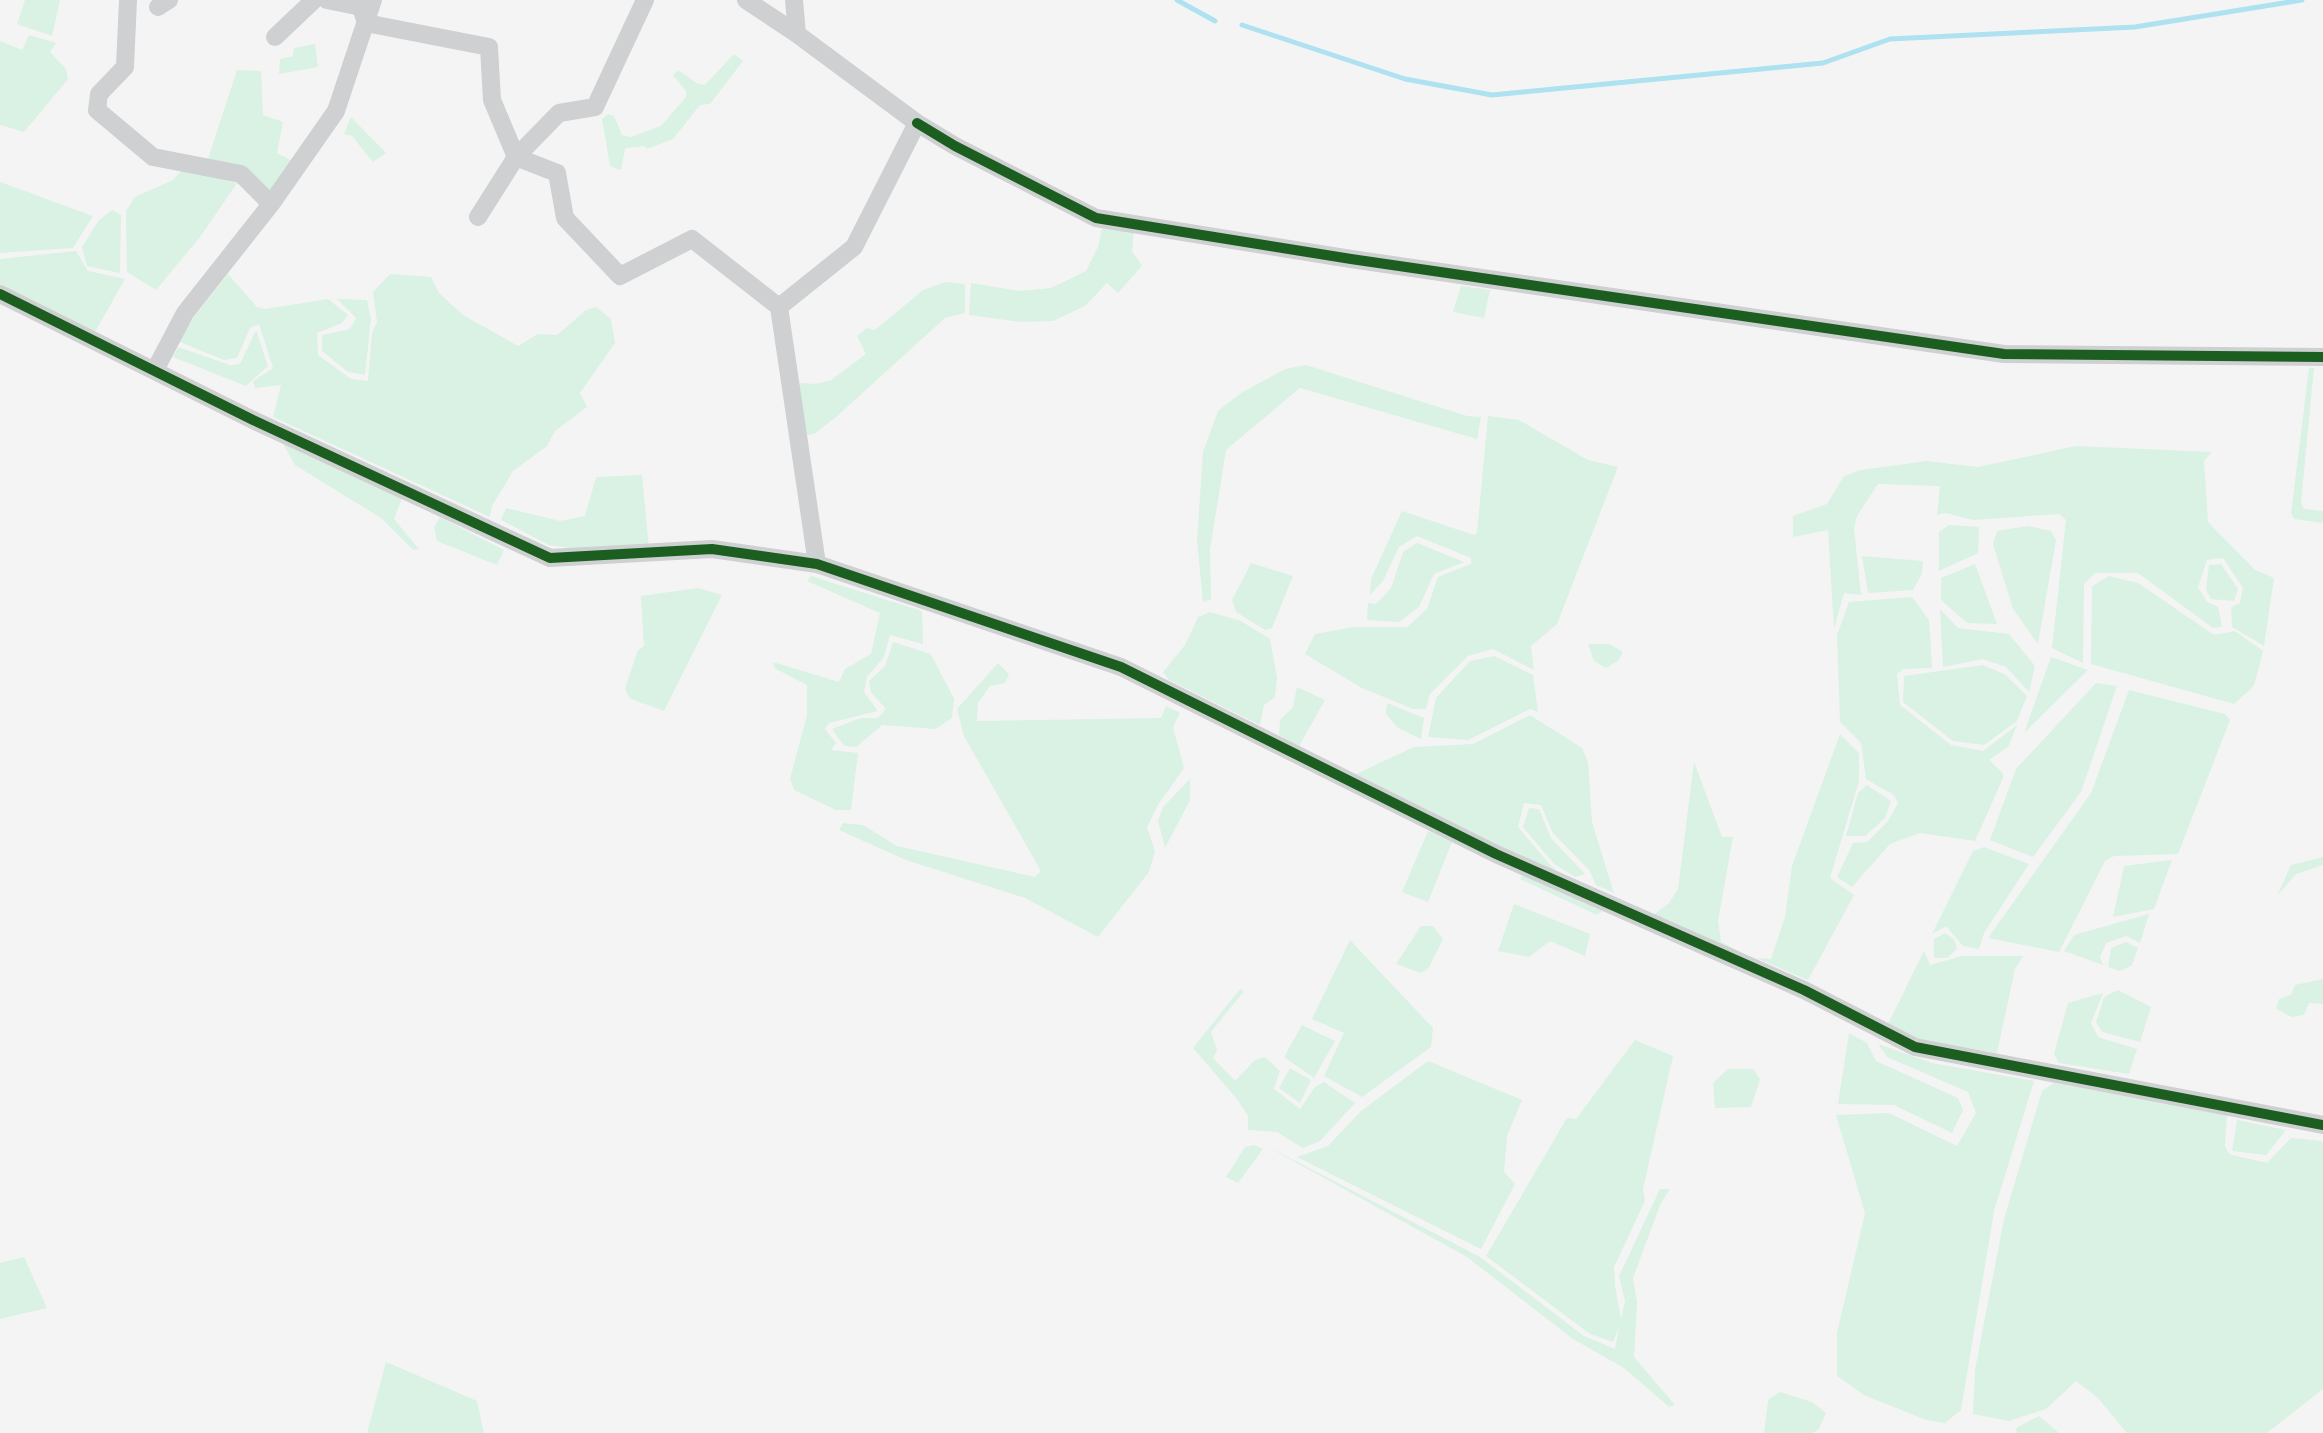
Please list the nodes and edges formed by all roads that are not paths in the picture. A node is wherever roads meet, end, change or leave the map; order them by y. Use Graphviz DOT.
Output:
graph roads {
  1 [pos="128,0"];
  2 [pos="314,0"];
  3 [pos="327,0"];
  4 [pos="373,0"];
  5 [pos="645,0"];
  6 [pos="746,0"];
  7 [pos="794,0"];
  8 [pos="366,23"];
  9 [pos="797,34"];
  10 [pos="275,37"];
  11 [pos="917,123"];
  12 [pos="516,157"];
  13 [pos="271,204"];
  14 [pos="478,217"];
  15 [pos="0,294"];
  16 [pos="779,307"];
  17 [pos="2323,357"];
  18 [pos="155,370"];
  19 [pos="817,564"];
  20 [pos="2323,1125"];
  1 -- 13 [label="street"];
  2 -- 10 [label="street"];
  3 -- 8 [label="street"];
  4 -- 8 [label="street"];
  5 -- 12 [label="street"];
  6 -- 9 [label="street"];
  7 -- 9 [label="street"];
  8 -- 12 [label="street"];
  8 -- 13 [label="street"];
  9 -- 11 [label="street"];
  11 -- 16 [label="street"];
  11 -- 17 [label="street"];
  12 -- 14 [label="street"];
  12 -- 16 [label="street"];
  13 -- 18 [label="street"];
  15 -- 18 [label="street"];
  16 -- 19 [label="street"];
  18 -- 19 [label="street"];
  19 -- 20 [label="street"];
}
